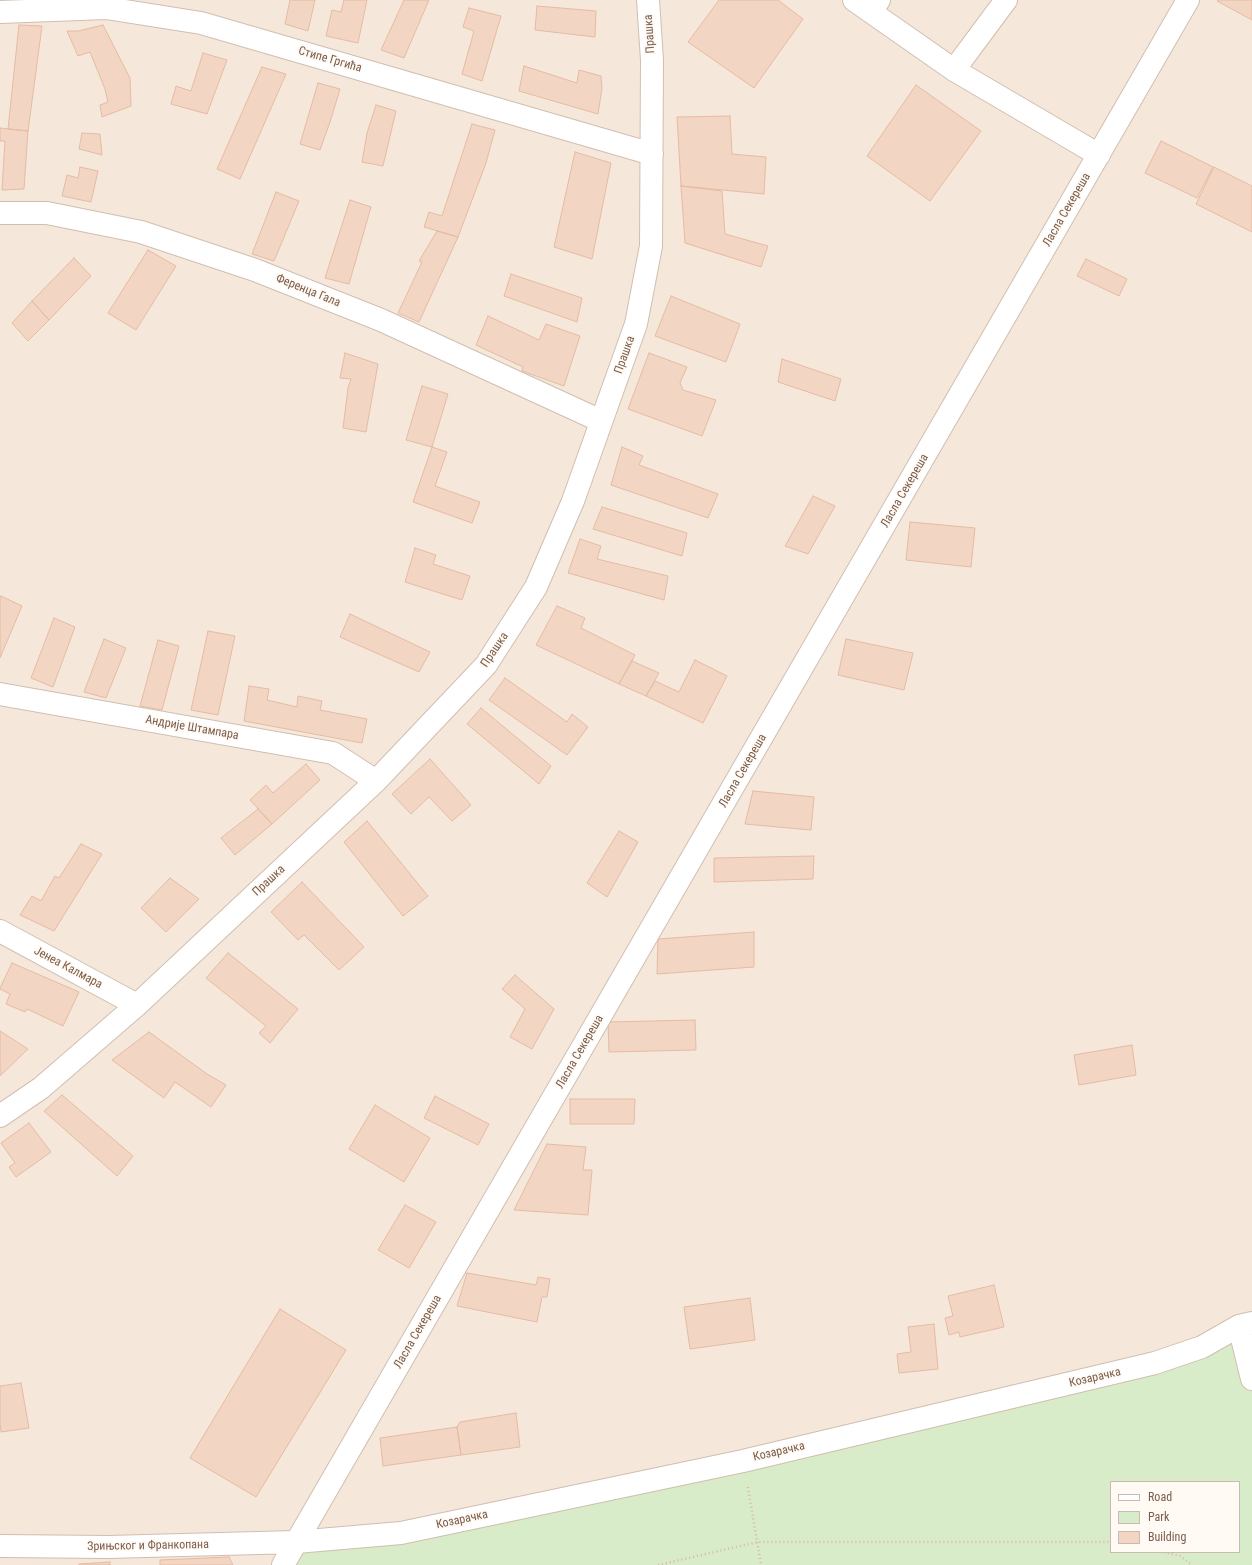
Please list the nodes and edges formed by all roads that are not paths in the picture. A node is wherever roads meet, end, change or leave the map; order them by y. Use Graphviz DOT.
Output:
graph roads {
  1 [pos="648,0"];
  2 [pos="1006,0"];
  3 [pos="1188,0"];
  4 [pos="868,4"];
  5 [pos="0,12"];
  6 [pos="954,70"];
  7 [pos="652,154"];
  8 [pos="1099,155"];
  9 [pos="0,213"];
  10 [pos="601,421"];
  11 [pos="0,694"];
  12 [pos="376,781"];
  13 [pos="0,931"];
  14 [pos="137,1005"];
  15 [pos="0,1116"];
  16 [pos="1246,1325"];
  17 [pos="1252,1379"];
  18 [pos="296,1542"];
  19 [pos="0,1546"];
  20 [pos="283,1565"];
  1 -- 7 [label="street, Прашка"];
  2 -- 6 [label="street"];
  3 -- 8 [label="street, Ласла Секереша"];
  4 -- 6 [label="street"];
  5 -- 7 [label="street, Стипе Гргића"];
  6 -- 8 [label="street"];
  7 -- 10 [label="street, Прашка"];
  8 -- 18 [label="street, Ласла Секереша"];
  9 -- 10 [label="street, Ференца Гала"];
  10 -- 12 [label="street, Прашка"];
  11 -- 12 [label="street, Андрије Штампара"];
  12 -- 14 [label="street, Прашка"];
  13 -- 14 [label="street, Јенеа Калмара"];
  14 -- 15 [label="street, Прашка"];
  16 -- 17 [label="street"];
  16 -- 18 [label="street, Козарачка"];
  18 -- 19 [label="street, Зрињског и Франкопана"];
  18 -- 20 [label="street, Ласла Секереша"];
}
